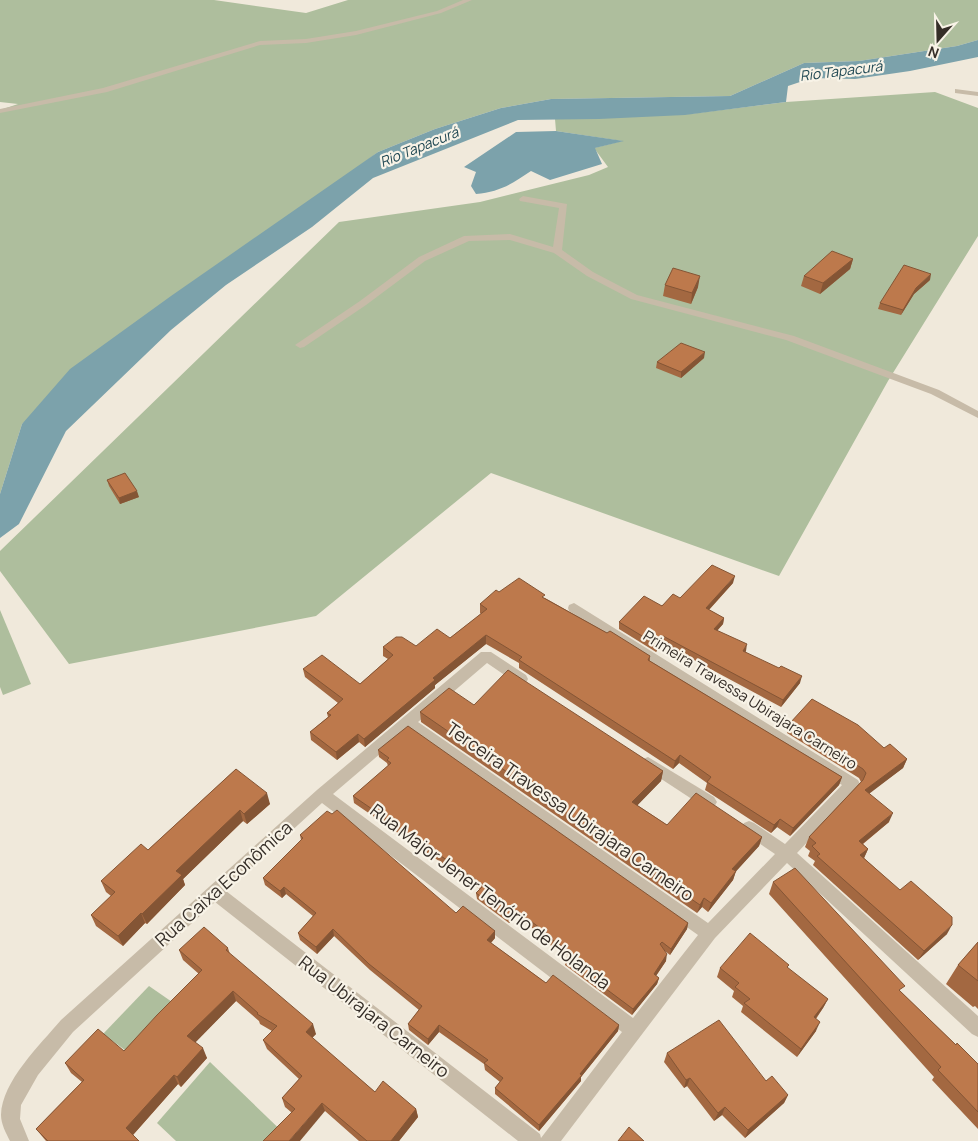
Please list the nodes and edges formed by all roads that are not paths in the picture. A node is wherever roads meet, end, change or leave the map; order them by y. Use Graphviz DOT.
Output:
graph roads {
  1 [pos="469,0"];
  2 [pos="958,91"];
  3 [pos="978,94"];
  4 [pos="0,111"];
  5 [pos="523,198"];
  6 [pos="557,251"];
  7 [pos="300,345"];
  8 [pos="978,415"];
  9 [pos="574,608"];
  10 [pos="536,689"];
  11 [pos="409,723"];
  12 [pos="636,754"];
  13 [pos="322,794"];
  14 [pos="719,809"];
  15 [pos="736,820"];
  16 [pos="786,853"];
  17 [pos="216,893"];
  18 [pos="709,932"];
  19 [pos="978,1028"];
  20 [pos="634,1030"];
  21 [pos="20,1141"];
  22 [pos="533,1141"];
  23 [pos="549,1141"];
  1 -- 4 [label="street"];
  2 -- 3 [label="street"];
  5 -- 6 [label="street"];
  6 -- 7 [label="street"];
  6 -- 8 [label="street"];
  9 -- 16 [label="street, Primeira Travessa Ubirajara Carneiro"];
  10 -- 11 [label="street, Rua Caixa Econômica"];
  11 -- 13 [label="street, Rua Caixa Econômica"];
  11 -- 18 [label="street, Terceira Travessa Ubirajara Carneiro"];
  12 -- 14 [label="street"];
  13 -- 17 [label="street, Rua Caixa Econômica"];
  13 -- 20 [label="street, Rua Major Jener Tenório de Holanda"];
  15 -- 16 [label="street"];
  16 -- 18 [label="street"];
  16 -- 19 [label="street"];
  17 -- 21 [label="street, Rua Caixa Econômica"];
  17 -- 22 [label="street, Rua Ubirajara Carneiro"];
  18 -- 20 [label="street"];
  20 -- 23 [label="street"];
}
